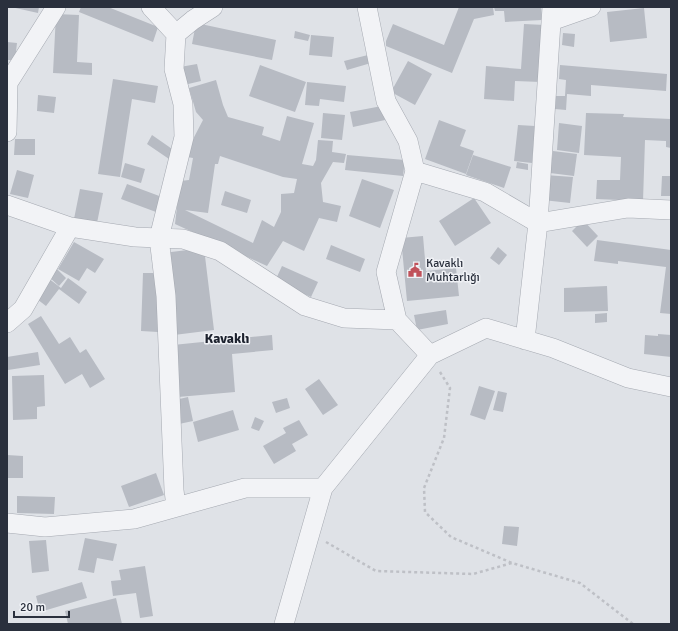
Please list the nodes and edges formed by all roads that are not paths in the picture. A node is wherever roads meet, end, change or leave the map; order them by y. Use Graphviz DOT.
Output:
graph roads {
  1 [pos="56,7"];
  2 [pos="151,7"];
  3 [pos="213,7"];
  4 [pos="367,7"];
  5 [pos="591,7"];
  6 [pos="551,14"];
  7 [pos="176,34"];
  8 [pos="8,83"];
  9 [pos="7,132"];
  10 [pos="414,171"];
  11 [pos="7,206"];
  12 [pos="671,210"];
  13 [pos="538,223"];
  14 [pos="70,227"];
  15 [pos="159,238"];
  16 [pos="397,320"];
  17 [pos="7,322"];
  18 [pos="525,340"];
  19 [pos="430,356"];
  20 [pos="671,387"];
  21 [pos="323,488"];
  22 [pos="176,507"];
  23 [pos="7,523"];
  24 [pos="284,624"];
  1 -- 8 [label="street"];
  2 -- 7 [label="street"];
  3 -- 7 [label="street"];
  4 -- 10 [label="street"];
  5 -- 6 [label="street"];
  6 -- 13 [label="street"];
  7 -- 15 [label="street"];
  8 -- 9 [label="street"];
  10 -- 13 [label="street"];
  10 -- 16 [label="street"];
  11 -- 14 [label="street"];
  12 -- 13 [label="street"];
  13 -- 18 [label="street"];
  14 -- 15 [label="street"];
  14 -- 17 [label="street"];
  15 -- 16 [label="street"];
  15 -- 22 [label="street"];
  16 -- 19 [label="street"];
  18 -- 19 [label="street"];
  18 -- 20 [label="street"];
  19 -- 21 [label="street"];
  21 -- 22 [label="street"];
  21 -- 24 [label="street"];
  22 -- 23 [label="street"];
}
